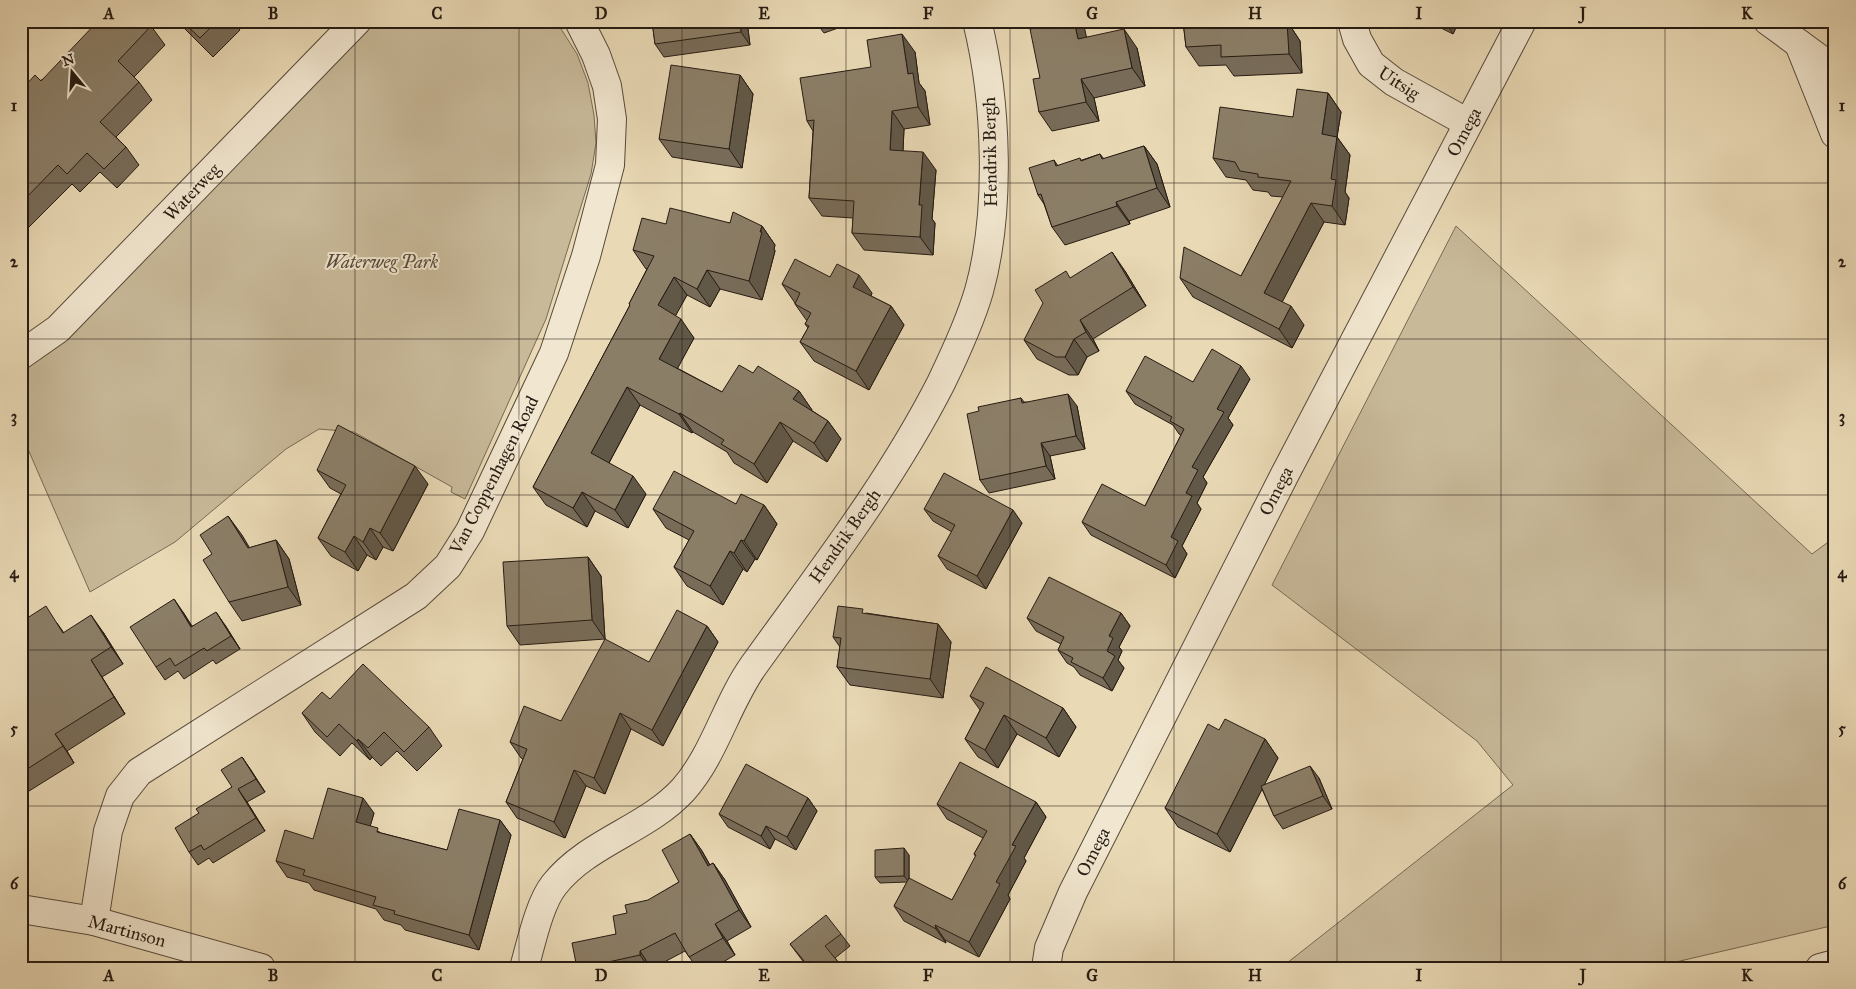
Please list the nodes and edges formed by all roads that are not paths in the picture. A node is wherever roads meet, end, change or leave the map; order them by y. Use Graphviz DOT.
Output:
graph roads {
  1 [pos="357,21"];
  2 [pos="579,21"];
  3 [pos="977,21"];
  4 [pos="1352,21"];
  5 [pos="1522,21"];
  6 [pos="1768,21"];
  7 [pos="1799,44"];
  8 [pos="1835,70"];
  9 [pos="1468,123"];
  10 [pos="1835,134"];
  11 [pos="21,355"];
  12 [pos="21,908"];
  13 [pos="94,921"];
  14 [pos="1835,964"];
  15 [pos="261,968"];
  16 [pos="524,968"];
  17 [pos="1046,968"];
  18 [pos="1820,968"];
  1 -- 11 [label="street, Waterweg"];
  2 -- 13 [label="street, Van Coppenhagen Road"];
  3 -- 16 [label="street, Hendrik Bergh"];
  4 -- 9 [label="street, Uitsig"];
  5 -- 9 [label="street, Omega"];
  6 -- 7 [label="street"];
  7 -- 8 [label="street"];
  7 -- 10 [label="street"];
  9 -- 17 [label="street, Omega"];
  12 -- 13 [label="street, Martinson"];
  13 -- 15 [label="street, Martinson"];
  14 -- 18 [label="street"];
}
